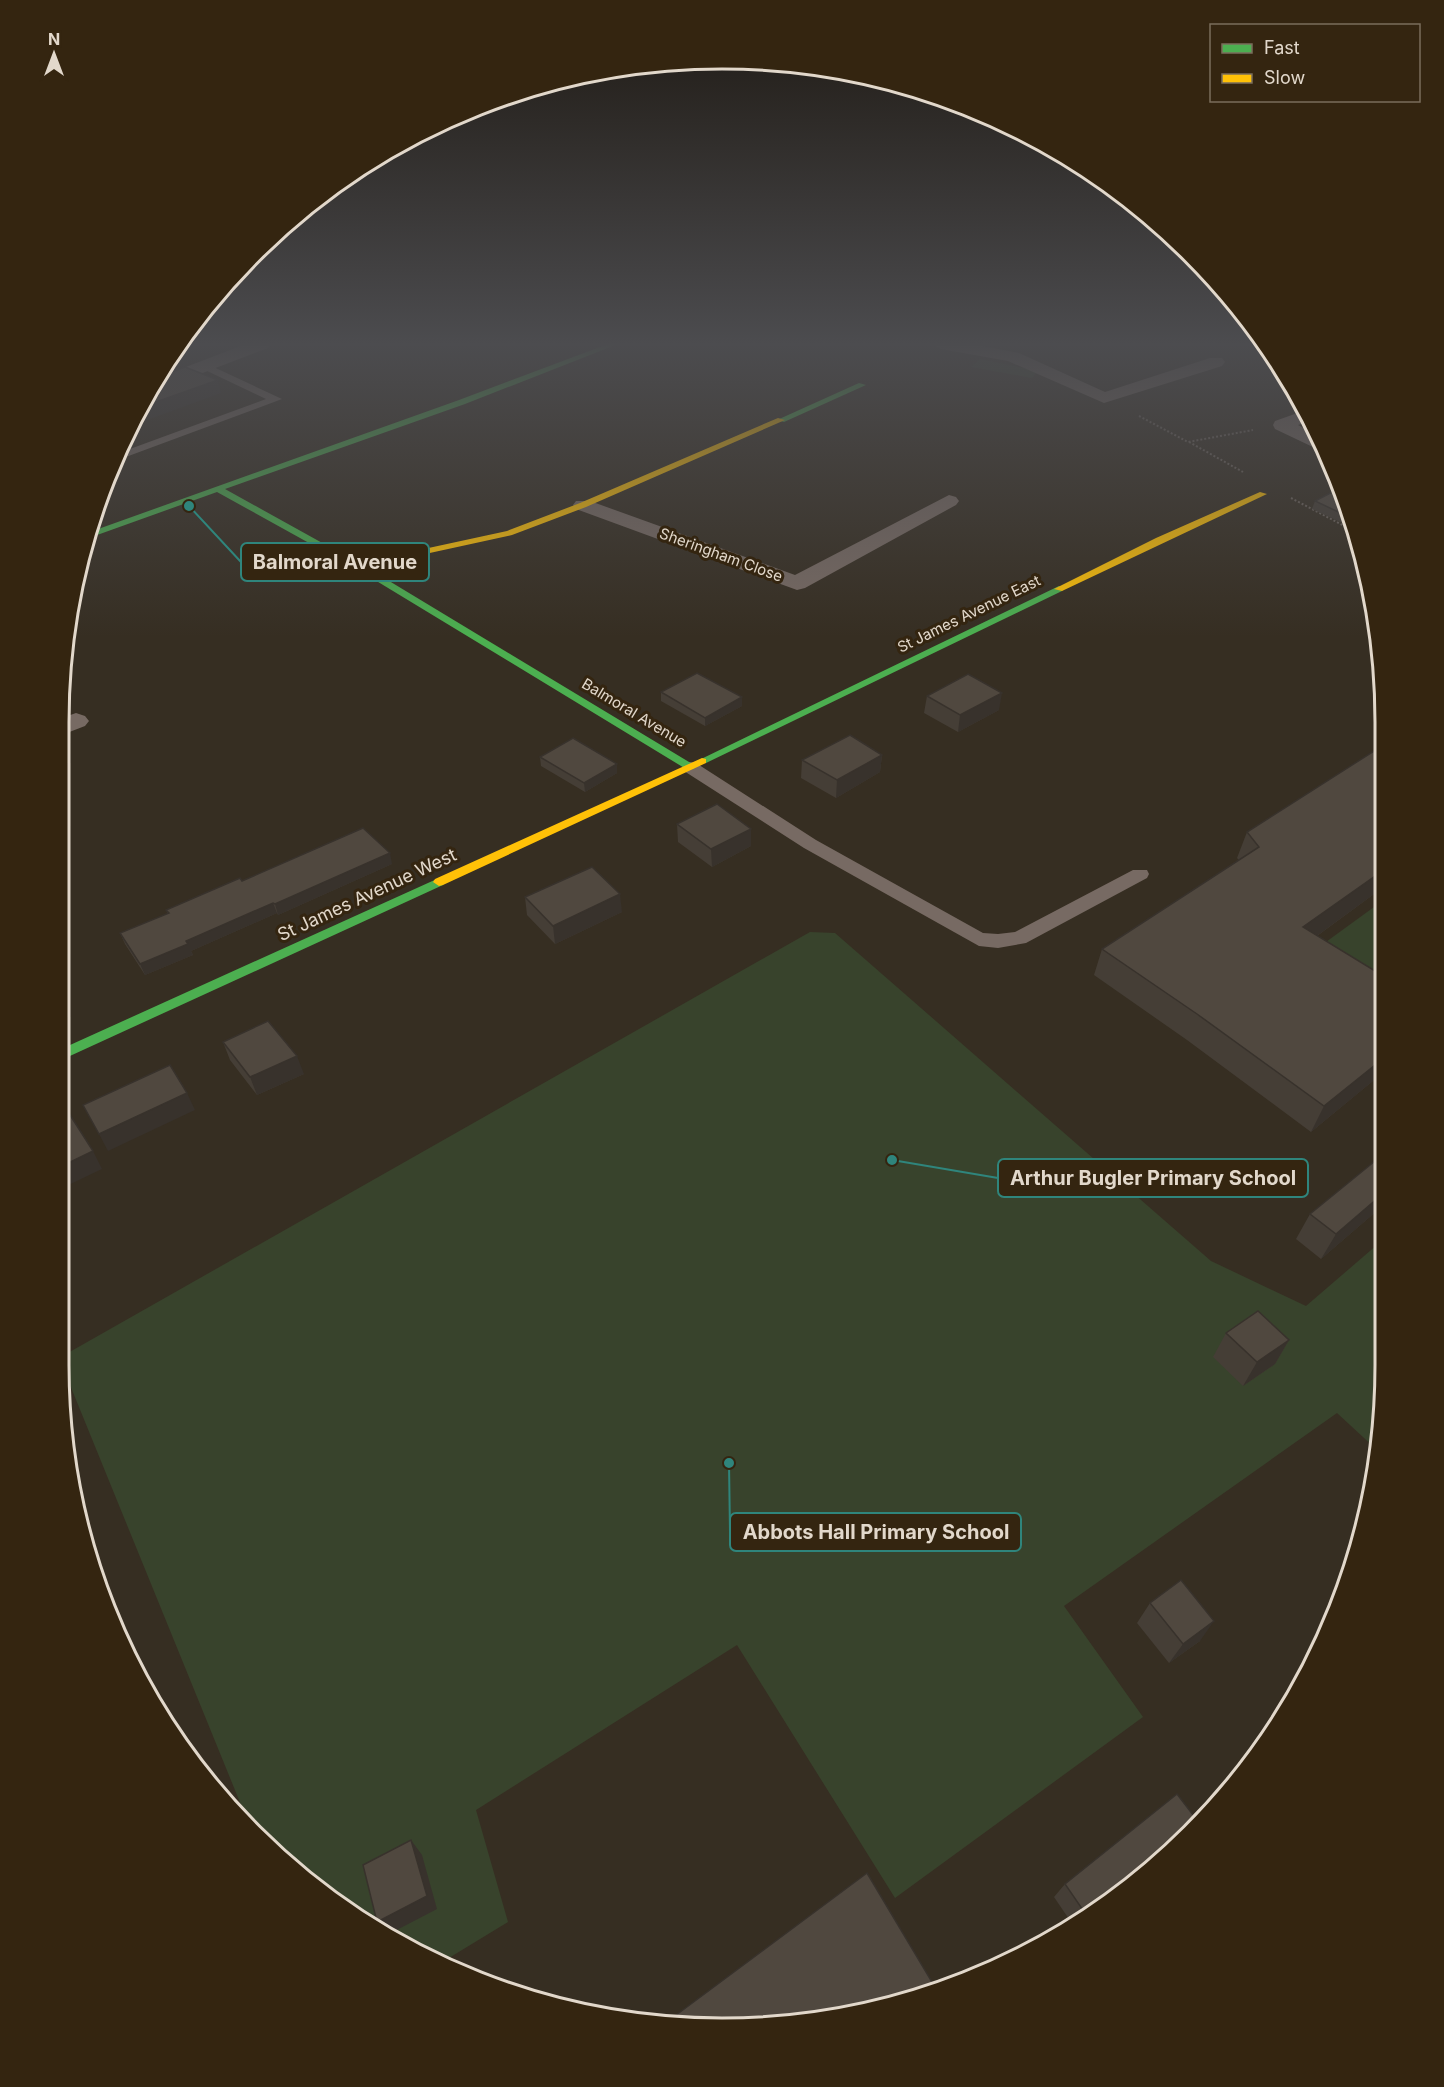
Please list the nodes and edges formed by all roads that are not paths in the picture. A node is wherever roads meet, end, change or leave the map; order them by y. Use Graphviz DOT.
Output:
graph roads {
  1 [pos="162,441"];
  2 [pos="352,441"];
  3 [pos="731,441"];
  4 [pos="127,454"];
  5 [pos="218,489"];
  6 [pos="1263,494"];
  7 [pos="949,501"];
  8 [pos="583,505"];
  9 [pos="98,532"];
  10 [pos="368,572"];
  11 [pos="690,767"];
  12 [pos="1140,874"];
  13 [pos="69,1051"];
  1 -- 4 [label="lane"];
  2 -- 5 [label="street"];
  3 -- 8 [label="street"];
  5 -- 9 [label="street"];
  5 -- 10 [label="street, Balmoral Avenue"];
  6 -- 11 [label="street, St James Avenue East"];
  7 -- 8 [label="street, Sheringham Close"];
  8 -- 10 [label="street"];
  10 -- 11 [label="street, Balmoral Avenue"];
  11 -- 12 [label="lane"];
  11 -- 13 [label="street, St James Avenue West"];
}
